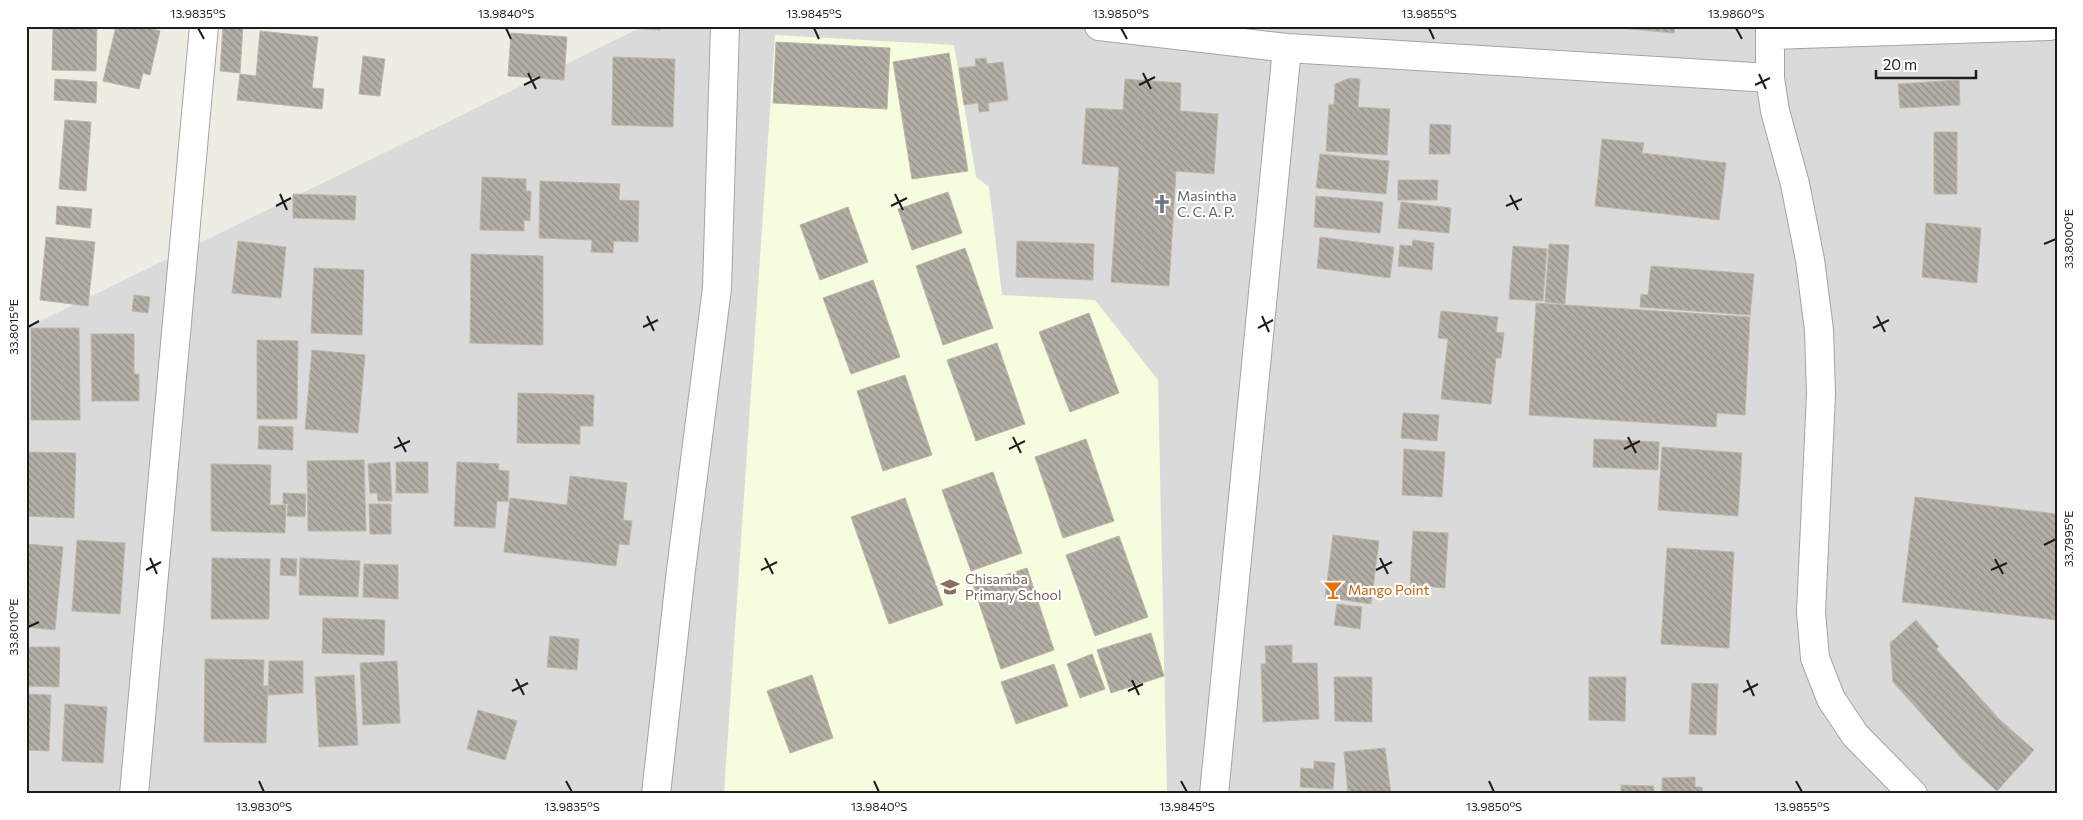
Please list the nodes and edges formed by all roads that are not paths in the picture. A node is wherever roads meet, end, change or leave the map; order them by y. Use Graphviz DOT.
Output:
graph roads {
  1 [pos="204,26"];
  2 [pos="725,26"];
  3 [pos="2050,26"];
  4 [pos="1108,27"];
  5 [pos="1770,30"];
  6 [pos="1287,48"];
  7 [pos="1770,78"];
  8 [pos="134,794"];
  9 [pos="656,794"];
  10 [pos="1214,794"];
  11 [pos="1913,794"];
  1 -- 8 [label="street"];
  2 -- 9 [label="street"];
  3 -- 5 [label="street"];
  4 -- 6 [label="street"];
  5 -- 7 [label="street"];
  6 -- 7 [label="street"];
  6 -- 10 [label="street"];
  7 -- 11 [label="street"];
}
